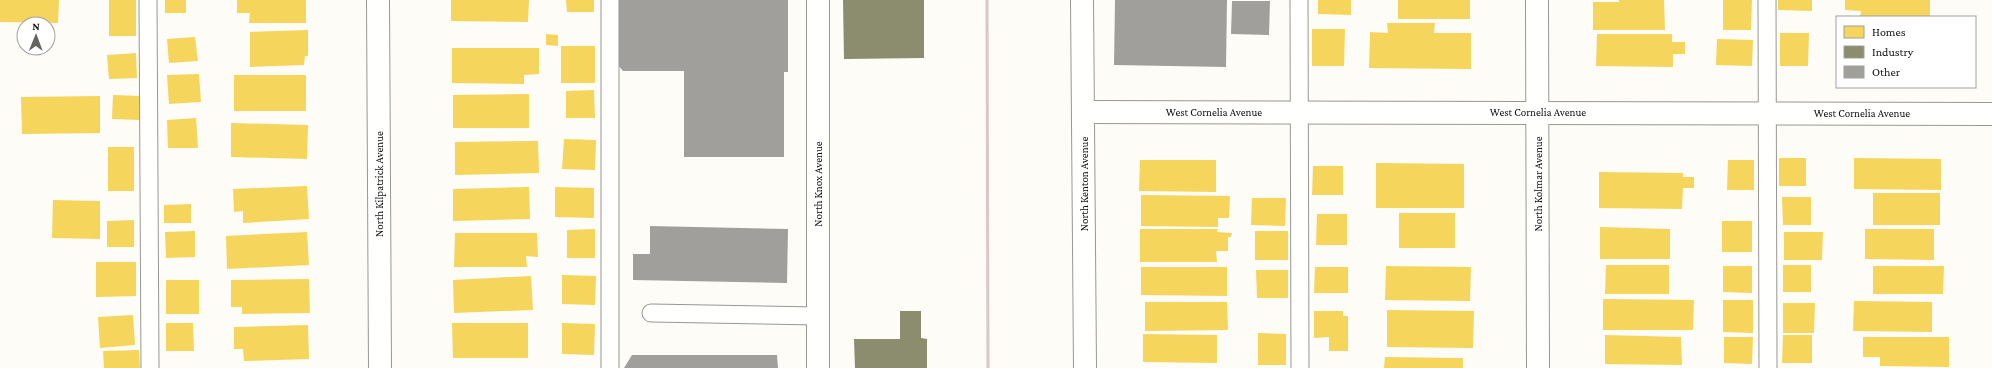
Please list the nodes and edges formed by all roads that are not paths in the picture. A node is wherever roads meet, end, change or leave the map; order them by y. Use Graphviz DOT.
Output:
graph roads {
  1 [pos="148,0"];
  2 [pos="378,0"];
  3 [pos="610,0"];
  4 [pos="818,0"];
  5 [pos="1082,0"];
  6 [pos="1299,0"];
  7 [pos="1537,0"];
  8 [pos="1767,0"];
  9 [pos="1083,112"];
  10 [pos="1299,112"];
  11 [pos="1537,112"];
  12 [pos="1767,112"];
  13 [pos="1992,114"];
  14 [pos="651,313"];
  15 [pos="818,316"];
  16 [pos="150,368"];
  17 [pos="380,368"];
  18 [pos="610,368"];
  19 [pos="818,368"];
  20 [pos="1085,368"];
  21 [pos="1300,368"];
  22 [pos="1538,368"];
  23 [pos="1768,368"];
  1 -- 16 [label="lane"];
  2 -- 17 [label="street, North Kilpatrick Avenue"];
  3 -- 18 [label="lane"];
  4 -- 15 [label="street, North Knox Avenue"];
  5 -- 9 [label="street, North Kenton Avenue"];
  6 -- 10 [label="lane"];
  7 -- 11 [label="street, North Kolmar Avenue"];
  8 -- 12 [label="lane"];
  9 -- 10 [label="street, West Cornelia Avenue"];
  9 -- 20 [label="street, North Kenton Avenue"];
  10 -- 11 [label="street, West Cornelia Avenue"];
  10 -- 21 [label="lane"];
  11 -- 12 [label="street, West Cornelia Avenue"];
  11 -- 22 [label="street, North Kolmar Avenue"];
  12 -- 13 [label="street, West Cornelia Avenue"];
  12 -- 23 [label="lane"];
  14 -- 15 [label="lane"];
  15 -- 19 [label="street, North Knox Avenue"];
}
